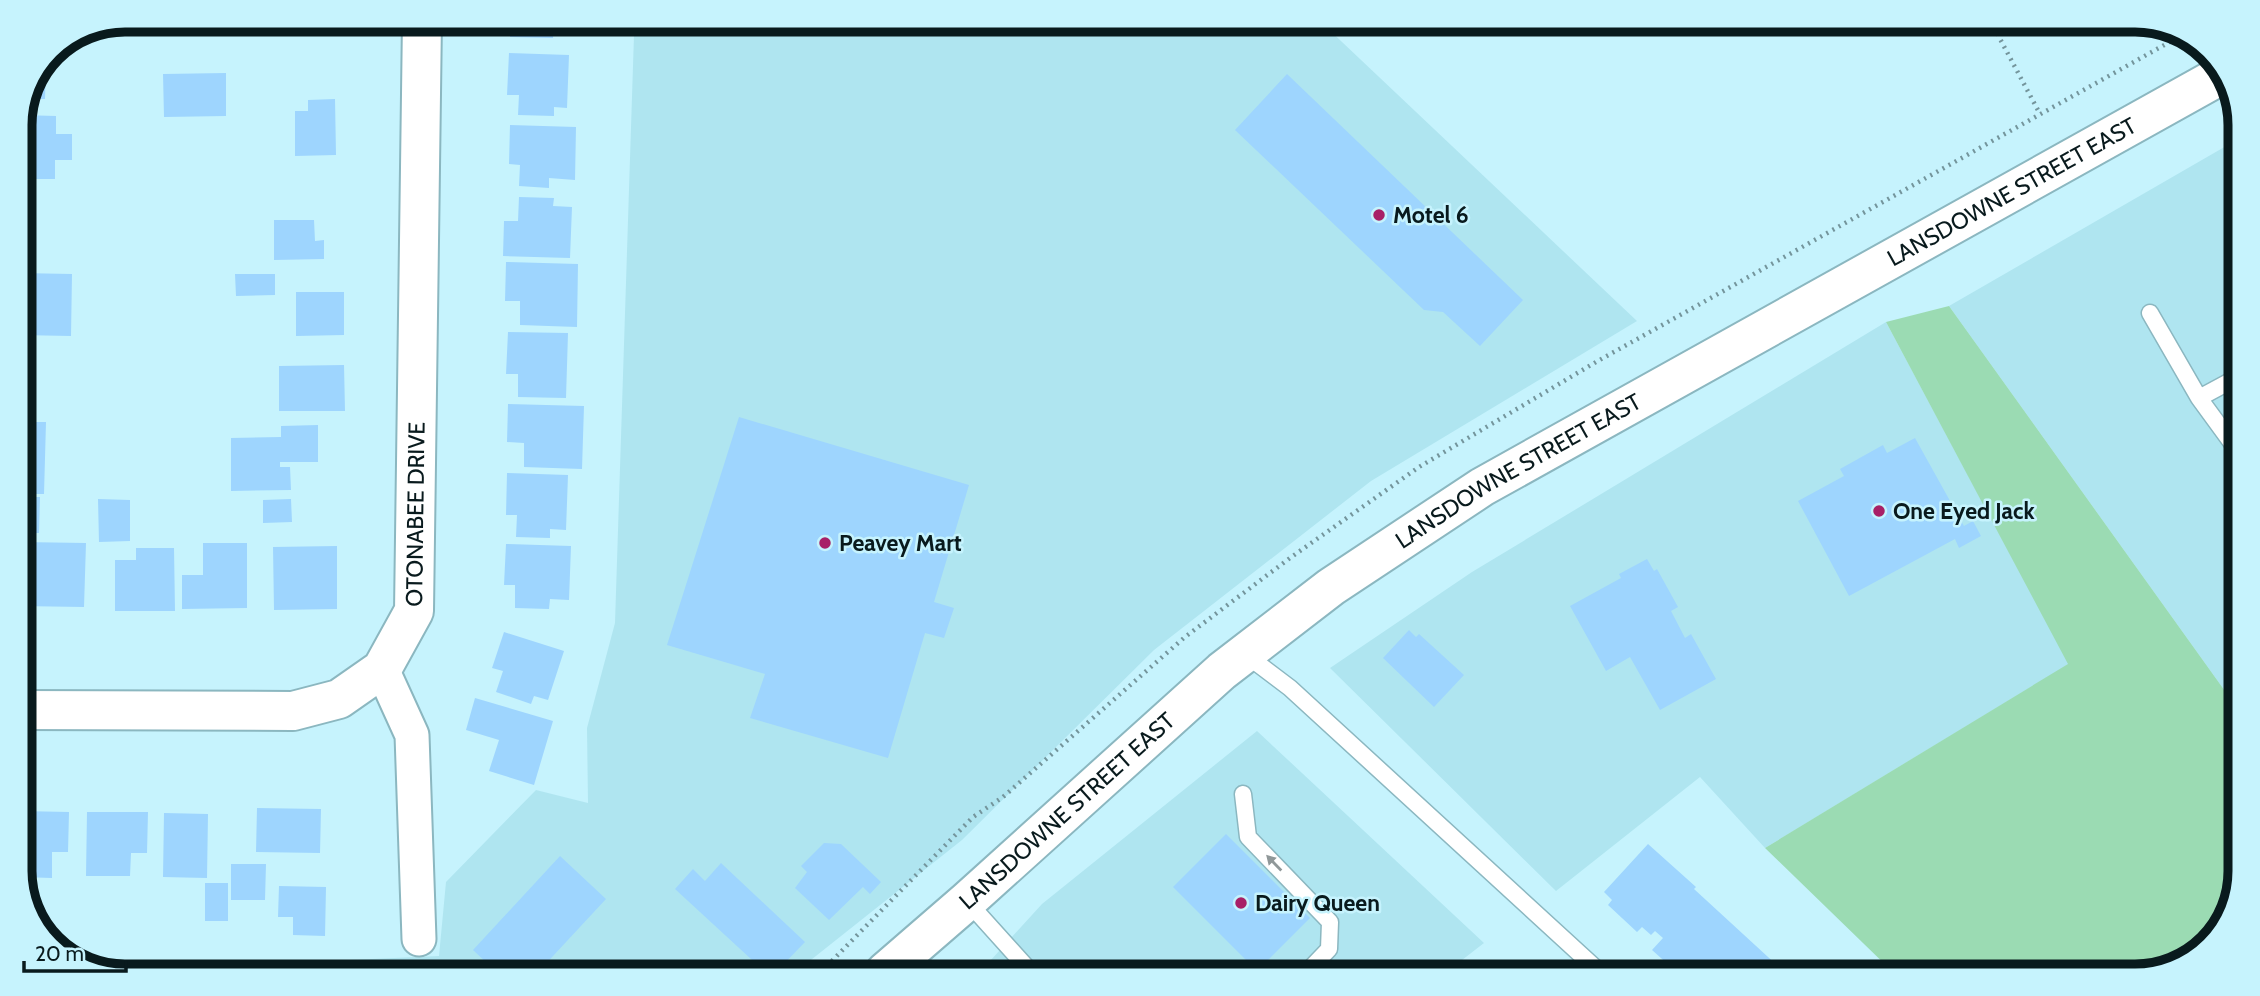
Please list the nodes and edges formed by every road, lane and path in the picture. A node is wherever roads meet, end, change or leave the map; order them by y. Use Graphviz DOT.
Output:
graph roads {
  1 [pos="422,32"];
  2 [pos="1998,32"];
  3 [pos="2216,78"];
  4 [pos="2040,114"];
  5 [pos="2150,313"];
  6 [pos="2228,382"];
  7 [pos="2199,398"];
  8 [pos="2228,438"];
  9 [pos="1244,653"];
  10 [pos="382,669"];
  11 [pos="32,710"];
  12 [pos="1243,794"];
  13 [pos="924,868"];
  14 [pos="967,901"];
  15 [pos="419,939"];
  16 [pos="829,964"];
  17 [pos="897,964"];
  18 [pos="1024,964"];
  19 [pos="1315,964"];
  20 [pos="1591,964"];
  1 -- 10 [label="main road, OTONABEE DRIVE"];
  2 -- 4 [label="path"];
  3 -- 9 [label="main road, LANSDOWNE STREET EAST"];
  5 -- 7 [label="lane"];
  6 -- 7 [label="lane"];
  7 -- 8 [label="lane"];
  9 -- 14 [label="main road, LANSDOWNE STREET EAST"];
  9 -- 20 [label="lane"];
  10 -- 11 [label="main road, OTONABEE DRIVE"];
  10 -- 15 [label="street"];
  19 -- 12 [label="lane, one-way"];
  13 -- 16 [label="path"];
  14 -- 17 [label="main road, LANSDOWNE STREET EAST"];
  14 -- 18 [label="lane"];
}
